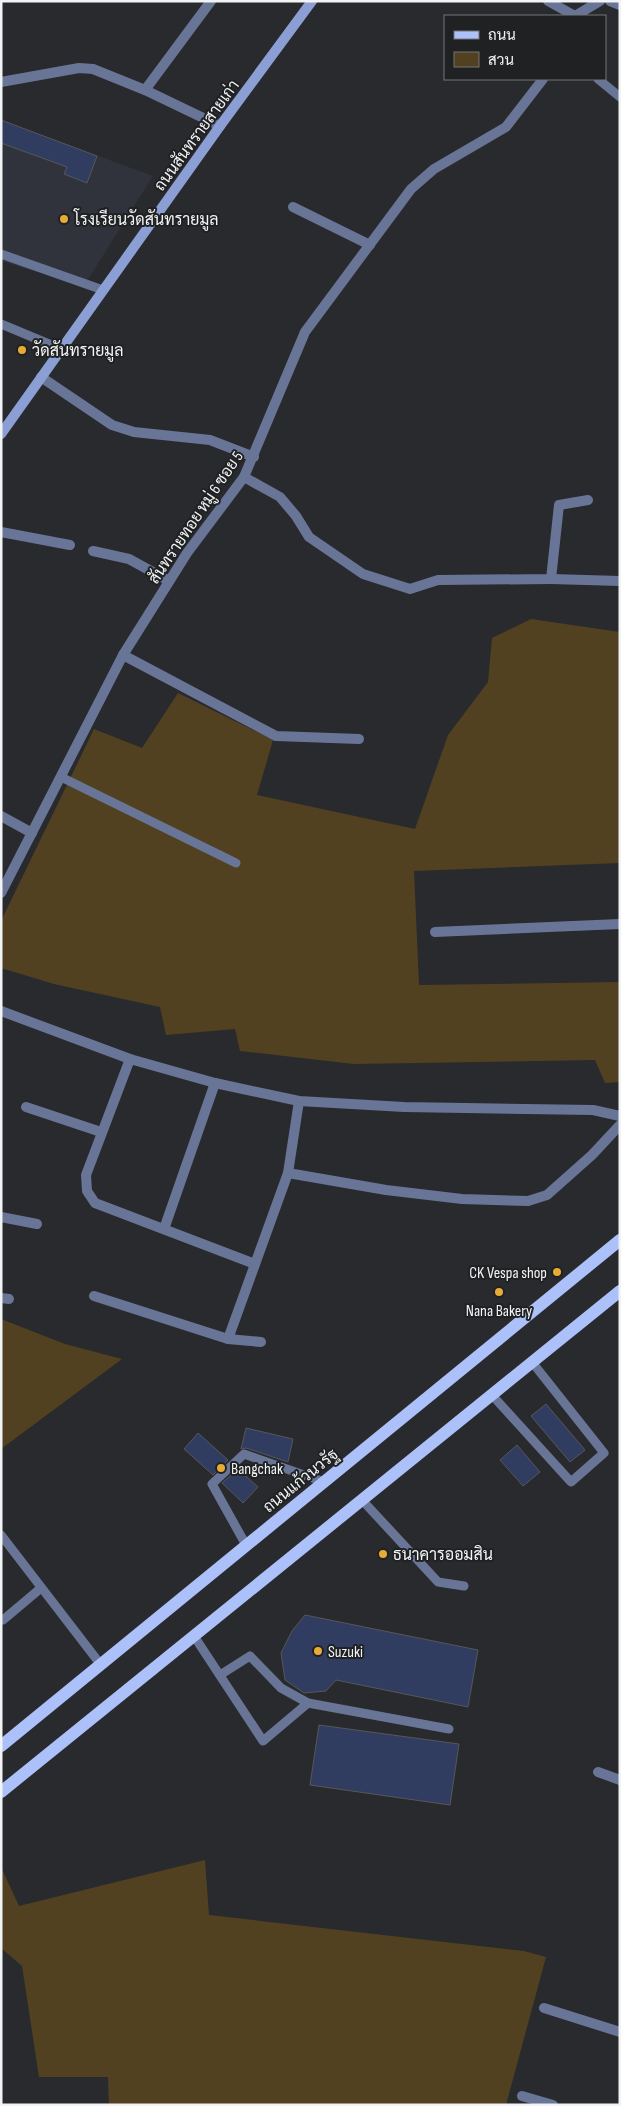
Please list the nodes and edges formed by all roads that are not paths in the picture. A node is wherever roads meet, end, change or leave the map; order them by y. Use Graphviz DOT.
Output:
graph roads {
  1 [pos="211,1"];
  2 [pos="312,1"];
  3 [pos="548,1"];
  4 [pos="600,1"];
  5 [pos="610,1"];
  6 [pos="620,5"];
  7 [pos="573,15"];
  8 [pos="577,15"];
  9 [pos="542,80"];
  10 [pos="599,80"];
  11 [pos="1,82"];
  12 [pos="145,90"];
  13 [pos="620,97"];
  14 [pos="220,126"];
  15 [pos="294,207"];
  16 [pos="370,245"];
  17 [pos="1,254"];
  18 [pos="103,290"];
  19 [pos="1,324"];
  20 [pos="61,349"];
  21 [pos="41,377"];
  22 [pos="1,434"];
  23 [pos="254,457"];
  24 [pos="244,476"];
  25 [pos="588,500"];
  26 [pos="1,532"];
  27 [pos="70,545"];
  28 [pos="93,552"];
  29 [pos="551,579"];
  30 [pos="170,581"];
  31 [pos="620,581"];
  32 [pos="123,655"];
  33 [pos="359,740"];
  34 [pos="61,777"];
  35 [pos="1,816"];
  36 [pos="32,833"];
  37 [pos="236,863"];
  38 [pos="1,893"];
  39 [pos="620,924"];
  40 [pos="436,932"];
  41 [pos="1,1011"];
  42 [pos="130,1059"];
  43 [pos="215,1083"];
  44 [pos="300,1101"];
  45 [pos="26,1107"];
  46 [pos="620,1116"];
  47 [pos="620,1125"];
  48 [pos="101,1132"];
  49 [pos="288,1174"];
  50 [pos="1,1217"];
  51 [pos="37,1224"];
  52 [pos="164,1229"];
  53 [pos="620,1240"];
  54 [pos="255,1264"];
  55 [pos="620,1291"];
  56 [pos="94,1296"];
  57 [pos="228,1339"];
  58 [pos="261,1342"];
  59 [pos="532,1362"];
  60 [pos="492,1394"];
  61 [pos="324,1482"];
  62 [pos="362,1500"];
  63 [pos="1,1535"];
  64 [pos="246,1545"];
  65 [pos="464,1586"];
  66 [pos="41,1588"];
  67 [pos="4,1620"];
  68 [pos="194,1636"];
  69 [pos="100,1664"];
  70 [pos="220,1675"];
  71 [pos="308,1703"];
  72 [pos="449,1729"];
  73 [pos="1,1746"];
  74 [pos="598,1772"];
  75 [pos="620,1780"];
  76 [pos="1,1792"];
  77 [pos="544,2008"];
  78 [pos="620,2032"];
  79 [pos="522,2096"];
  80 [pos="553,2105"];
  1 -- 12 [label="street"];
  2 -- 14 [label="main road, ถนนสันทรายสายเก่า"];
  3 -- 7 [label="street"];
  4 -- 8 [label="street"];
  5 -- 6 [label="street"];
  9 -- 16 [label="street, สันทรายทอย หมู่ 6 ซอย 5"];
  10 -- 13 [label="lane"];
  11 -- 12 [label="street"];
  12 -- 14 [label="street"];
  14 -- 18 [label="main road, ถนนสันทรายสายเก่า"];
  15 -- 16 [label="street"];
  16 -- 23 [label="street, สันทรายทอย หมู่ 6 ซอย 5"];
  17 -- 18 [label="lane"];
  18 -- 20 [label="main road, ถนนสันทรายสายเก่า"];
  19 -- 20 [label="lane"];
  20 -- 21 [label="main road, ถนนสันทรายสายเก่า"];
  21 -- 22 [label="main road, ถนนสันทรายสายเก่า"];
  21 -- 23 [label="street"];
  23 -- 24 [label="street, สันทรายทอย หมู่ 6 ซอย 5"];
  24 -- 29 [label="street"];
  24 -- 30 [label="street, สันทรายทอย หมู่ 6 ซอย 5"];
  25 -- 29 [label="street"];
  26 -- 27 [label="street"];
  28 -- 30 [label="street"];
  29 -- 31 [label="street"];
  30 -- 32 [label="street, สันทรายทอย หมู่ 6 ซอย 5"];
  32 -- 33 [label="street"];
  32 -- 34 [label="street, สันทรายทอย หมู่ 6 ซอย 5"];
  34 -- 36 [label="street, สันทรายทอย หมู่ 6 ซอย 5"];
  34 -- 37 [label="lane"];
  35 -- 36 [label="street"];
  36 -- 38 [label="street, สันทรายทอย หมู่ 6 ซอย 5"];
  39 -- 40 [label="street"];
  41 -- 42 [label="street"];
  42 -- 43 [label="street"];
  42 -- 48 [label="street"];
  43 -- 44 [label="street"];
  43 -- 52 [label="street"];
  44 -- 46 [label="street"];
  44 -- 49 [label="street"];
  45 -- 48 [label="street"];
  47 -- 49 [label="street"];
  48 -- 52 [label="street"];
  49 -- 54 [label="street"];
  50 -- 51 [label="street"];
  52 -- 54 [label="street"];
  53 -- 61 [label="main road, ถนนแก้วนวรัฐ"];
  54 -- 57 [label="street"];
  55 -- 59 [label="main road"];
  56 -- 57 [label="street"];
  57 -- 58 [label="street"];
  59 -- 60 [label="main road"];
  59 -- 60 [label="lane"];
  60 -- 62 [label="main road"];
  61 -- 64 [label="main road, ถนนแก้วนวรัฐ"];
  61 -- 64 [label="lane"];
  62 -- 65 [label="lane"];
  62 -- 68 [label="main road"];
  63 -- 66 [label="lane"];
  64 -- 69 [label="main road, ถนนแก้วนวรัฐ"];
  66 -- 67 [label="lane"];
  66 -- 69 [label="lane"];
  68 -- 70 [label="lane"];
  68 -- 76 [label="main road"];
  69 -- 73 [label="main road, ถนนแก้วนวรัฐ"];
  70 -- 71 [label="lane"];
  70 -- 71 [label="lane"];
  71 -- 72 [label="lane"];
  74 -- 75 [label="street"];
  77 -- 78 [label="street"];
  79 -- 80 [label="street"];
}
